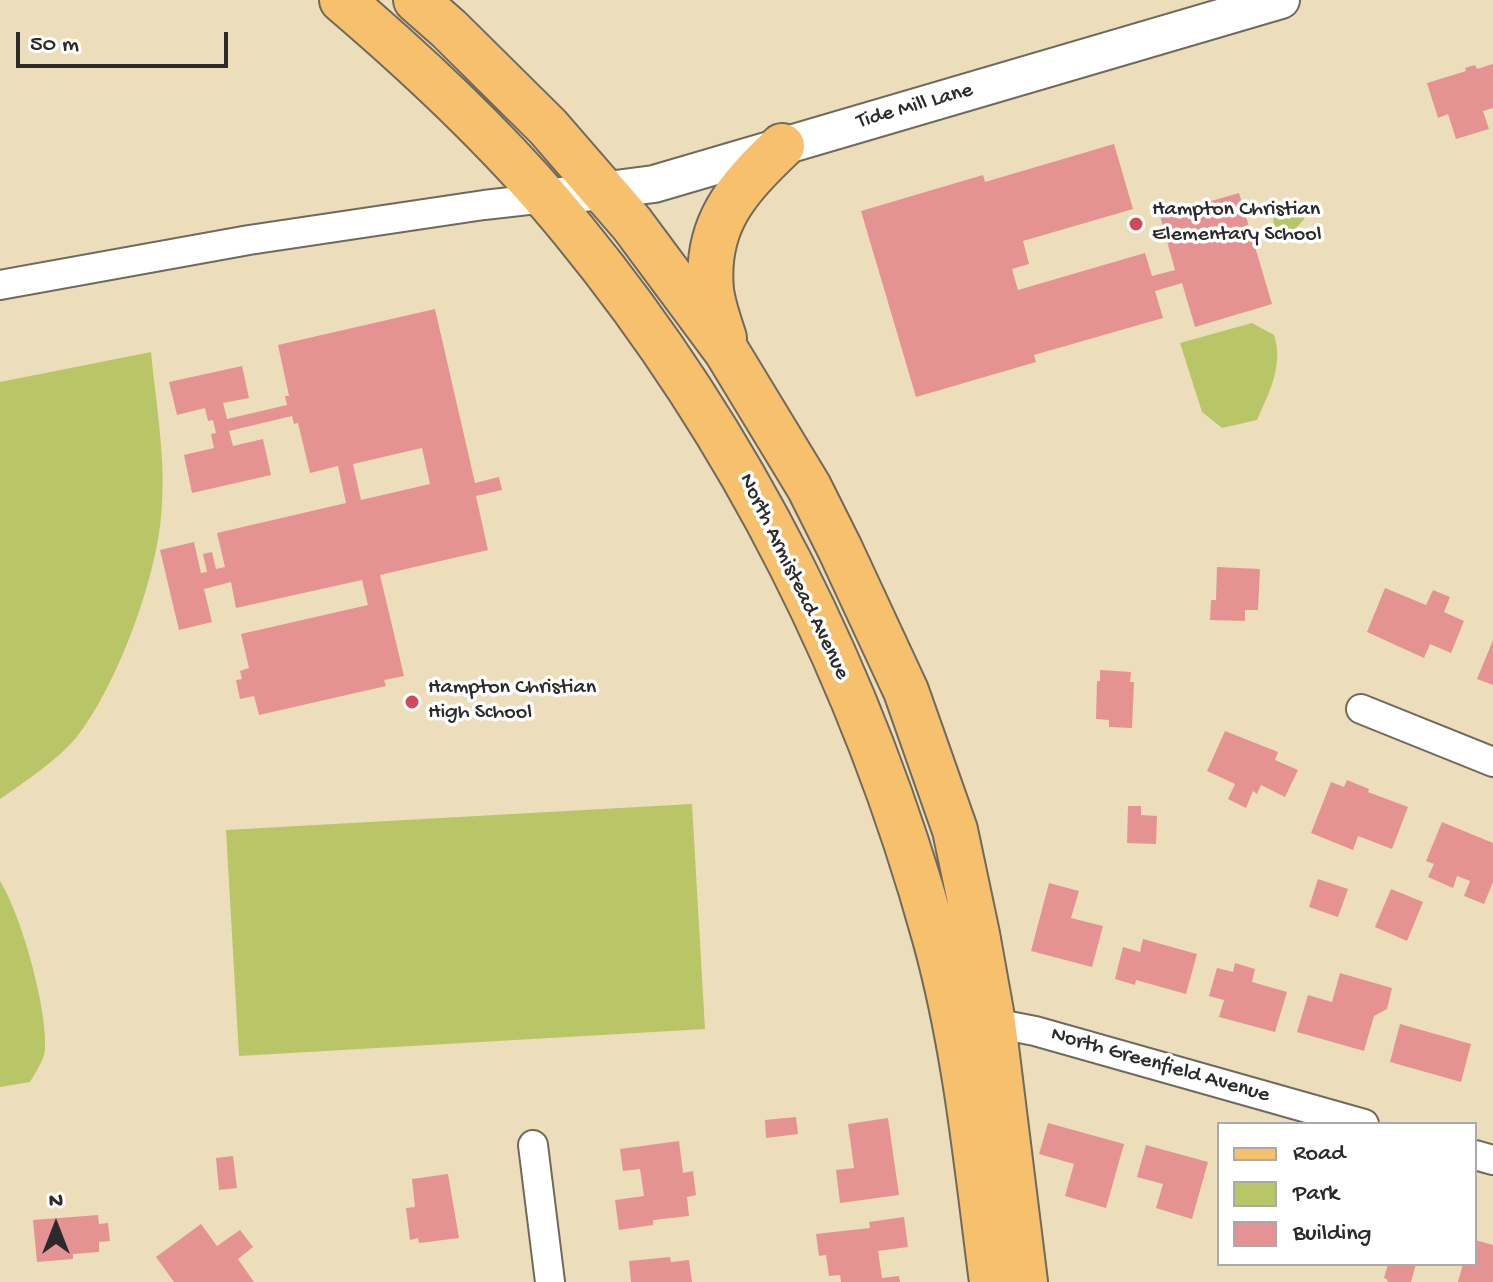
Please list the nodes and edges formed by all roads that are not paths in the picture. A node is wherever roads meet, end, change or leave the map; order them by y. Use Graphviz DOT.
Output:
graph roads {
  1 [pos="342,0"];
  2 [pos="416,0"];
  3 [pos="1281,0"];
  4 [pos="782,146"];
  5 [pos="605,192"];
  6 [pos="546,198"];
  7 [pos="0,285"];
  8 [pos="727,352"];
  9 [pos="1361,709"];
  10 [pos="1493,762"];
  11 [pos="973,1019"];
  12 [pos="1357,1122"];
  13 [pos="533,1145"];
  14 [pos="550,1282"];
  15 [pos="992,1282"];
  16 [pos="1025,1282"];
  1 -- 6 [label="main road, North Armistead Avenue"];
  2 -- 5 [label="main road, North Armistead Avenue"];
  3 -- 4 [label="street, Tide Mill Lane"];
  4 -- 5 [label="street, Tide Mill Lane"];
  4 -- 8 [label="main road"];
  5 -- 6 [label="street, Tide Mill Lane"];
  5 -- 8 [label="main road, North Armistead Avenue"];
  6 -- 7 [label="street"];
  6 -- 11 [label="main road, North Armistead Avenue"];
  8 -- 11 [label="main road, North Armistead Avenue"];
  9 -- 10 [label="street"];
  11 -- 12 [label="street, North Greenfield Avenue"];
  11 -- 15 [label="main road, North Armistead Avenue"];
  11 -- 16 [label="main road, North Armistead Avenue"];
  13 -- 14 [label="street"];
}
